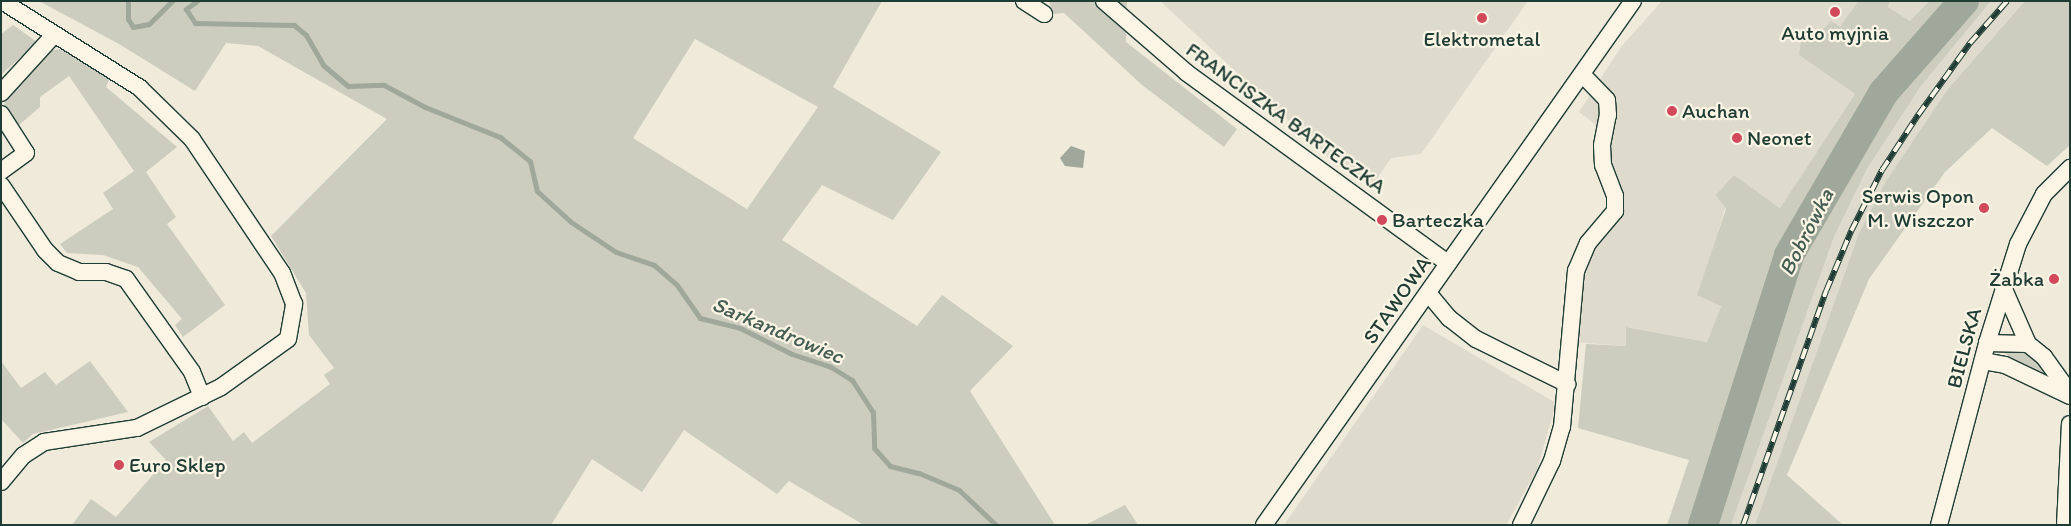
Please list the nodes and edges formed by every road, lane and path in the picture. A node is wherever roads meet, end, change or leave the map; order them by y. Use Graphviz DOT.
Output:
graph roads {
  1 [pos="2,1"];
  2 [pos="1024,1"];
  3 [pos="1104,1"];
  4 [pos="1633,1"];
  5 [pos="1044,14"];
  6 [pos="54,35"];
  7 [pos="1584,76"];
  8 [pos="1,94"];
  9 [pos="1,114"];
  10 [pos="2070,168"];
  11 [pos="1,171"];
  12 [pos="1,185"];
  13 [pos="1448,263"];
  14 [pos="2003,288"];
  15 [pos="1428,293"];
  16 [pos="1987,343"];
  17 [pos="2028,344"];
  18 [pos="1983,361"];
  19 [pos="1566,384"];
  20 [pos="2070,395"];
  21 [pos="202,397"];
  22 [pos="2070,424"];
  23 [pos="1,482"];
  24 [pos="1264,525"];
  25 [pos="1522,525"];
  26 [pos="1939,525"];
  27 [pos="2065,525"];
  1 -- 6 [label="street"];
  2 -- 5 [label="street"];
  3 -- 13 [label="street, FRANCISZKA BARTECZKA"];
  4 -- 7 [label="street, STAWOWA"];
  6 -- 8 [label="street"];
  6 -- 21 [label="street"];
  7 -- 13 [label="street, STAWOWA"];
  7 -- 19 [label="street"];
  9 -- 11 [label="street"];
  10 -- 14 [label="street, BIELSKA"];
  12 -- 21 [label="street"];
  13 -- 15 [label="street, STAWOWA"];
  14 -- 16 [label="street, BIELSKA"];
  14 -- 17 [label="street"];
  15 -- 19 [label="street"];
  15 -- 24 [label="street, STAWOWA"];
  16 -- 17 [label="street"];
  16 -- 18 [label="street, BIELSKA"];
  17 -- 20 [label="street"];
  18 -- 20 [label="street"];
  18 -- 26 [label="street, BIELSKA"];
  19 -- 25 [label="street"];
  21 -- 23 [label="street"];
  22 -- 27 [label="street"];
}
